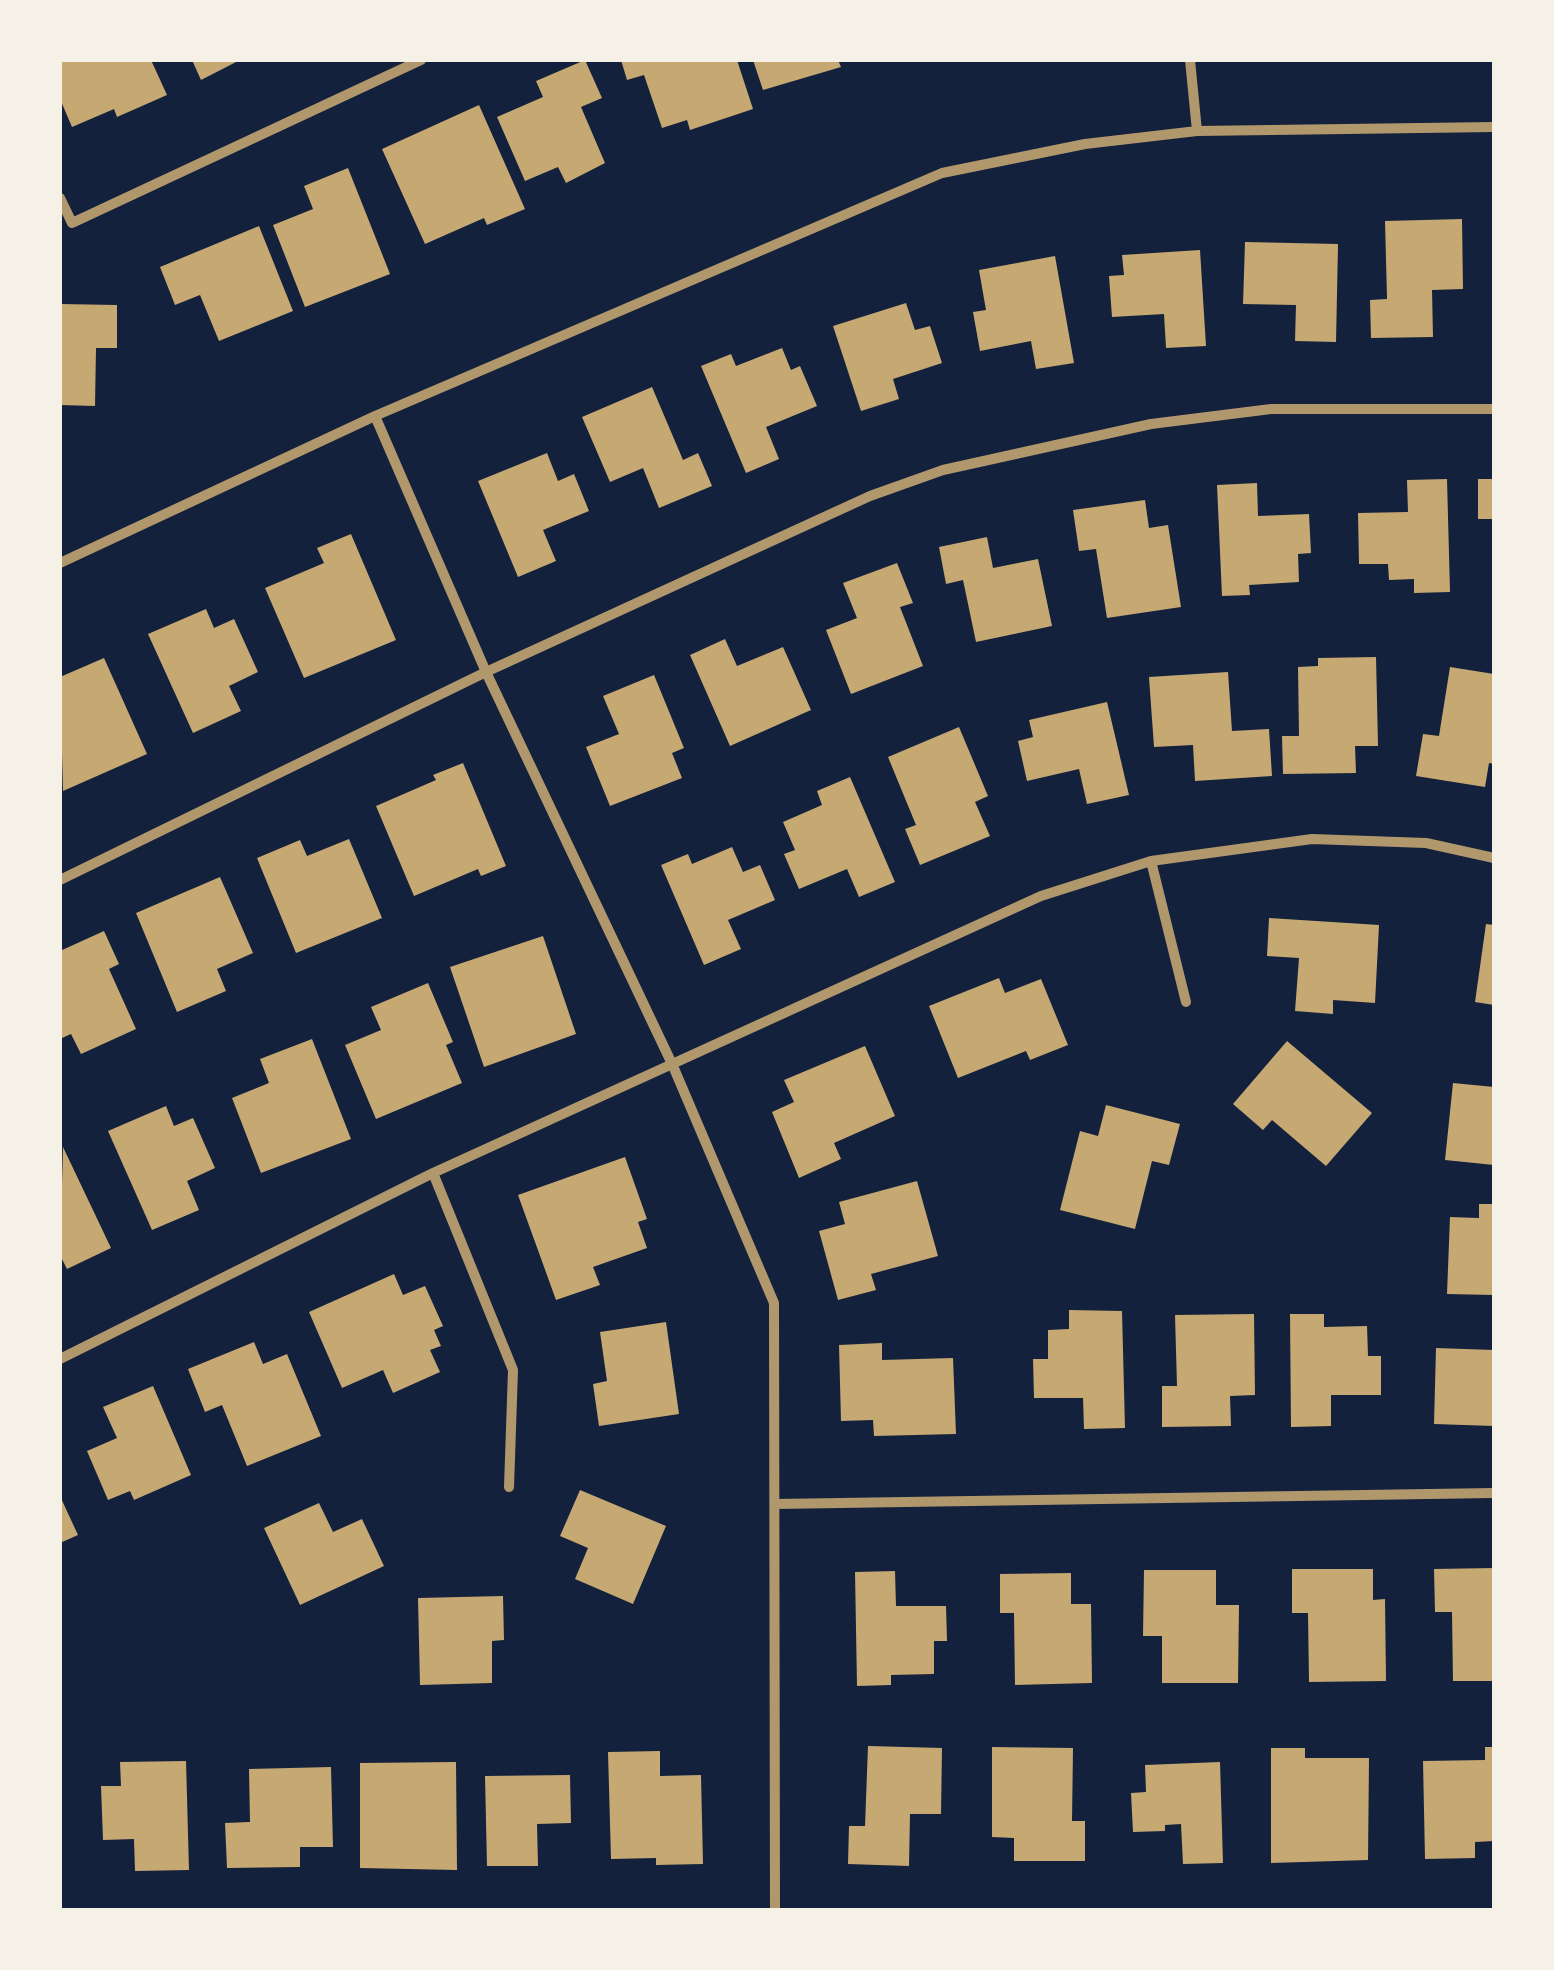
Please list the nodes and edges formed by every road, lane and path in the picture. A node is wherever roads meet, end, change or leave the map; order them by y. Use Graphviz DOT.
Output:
graph roads {
  1 [pos="422,60"];
  2 [pos="1190,60"];
  3 [pos="1494,127"];
  4 [pos="1197,131"];
  5 [pos="60,198"];
  6 [pos="1494,409"];
  7 [pos="375,416"];
  8 [pos="60,563"];
  9 [pos="486,672"];
  10 [pos="1494,858"];
  11 [pos="1151,861"];
  12 [pos="60,880"];
  13 [pos="1186,1002"];
  14 [pos="672,1066"];
  15 [pos="434,1174"];
  16 [pos="60,1359"];
  17 [pos="509,1488"];
  18 [pos="1494,1493"];
  19 [pos="775,1504"];
  20 [pos="775,1910"];
  1 -- 5 [label="street"];
  2 -- 4 [label="street"];
  3 -- 4 [label="street"];
  4 -- 7 [label="street"];
  6 -- 9 [label="street"];
  7 -- 8 [label="street"];
  7 -- 9 [label="street"];
  9 -- 12 [label="street"];
  9 -- 14 [label="street"];
  10 -- 11 [label="street"];
  11 -- 13 [label="street"];
  11 -- 14 [label="street"];
  14 -- 15 [label="street"];
  14 -- 19 [label="street"];
  15 -- 16 [label="street"];
  15 -- 17 [label="street"];
  18 -- 19 [label="street"];
  19 -- 20 [label="street"];
}
